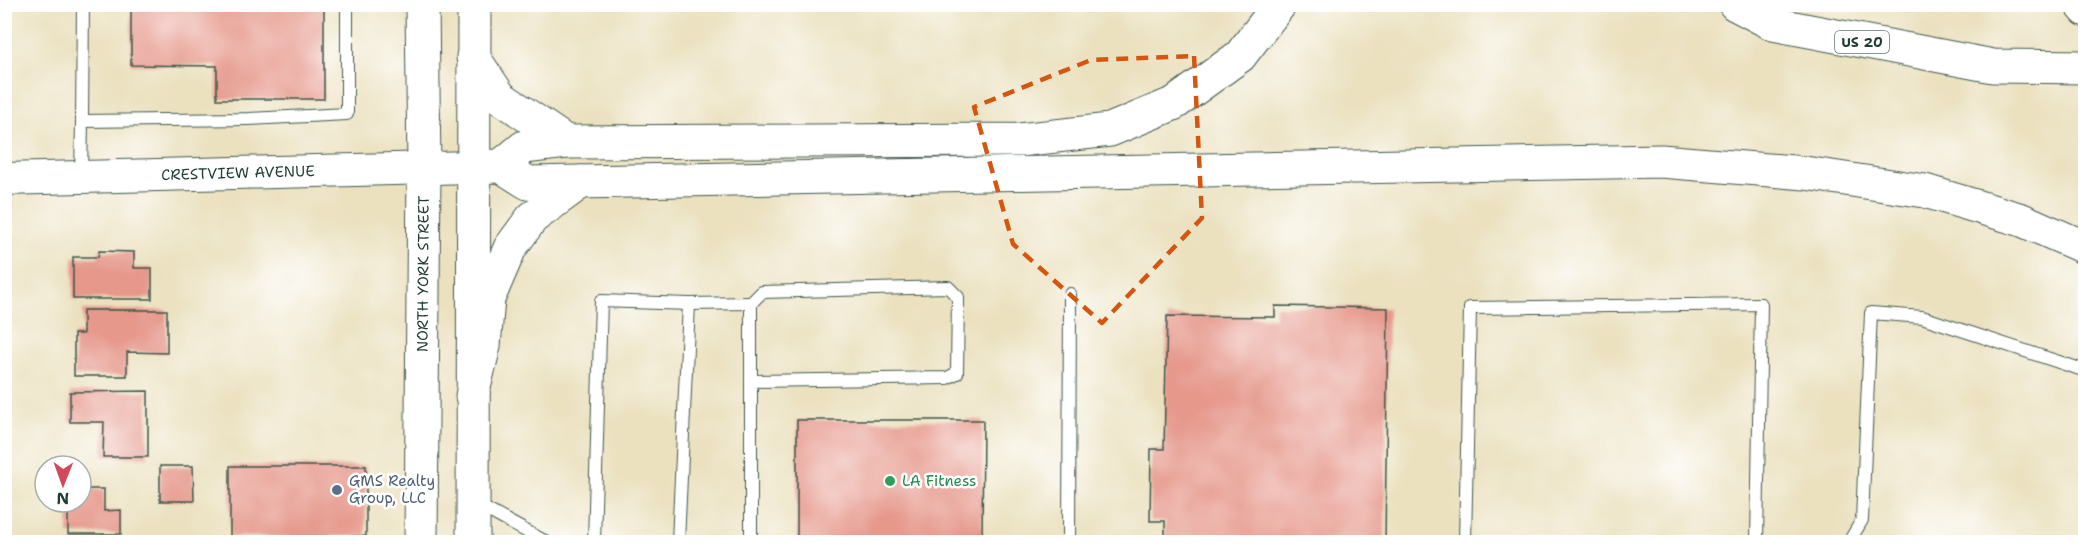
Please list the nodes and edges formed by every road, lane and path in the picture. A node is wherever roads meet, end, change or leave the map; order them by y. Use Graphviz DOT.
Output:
graph roads {
  1 [pos="83,4"];
  2 [pos="347,4"];
  3 [pos="422,4"];
  4 [pos="474,4"];
  5 [pos="1280,4"];
  6 [pos="1735,4"];
  7 [pos="2081,4"];
  8 [pos="2085,10"];
  9 [pos="473,57"];
  10 [pos="2085,67"];
  11 [pos="82,121"];
  12 [pos="566,142"];
  13 [pos="424,167"];
  14 [pos="486,167"];
  15 [pos="81,177"];
  16 [pos="4,179"];
  17 [pos="581,182"];
  18 [pos="2085,248"];
  19 [pos="1070,294"];
  20 [pos="751,303"];
  21 [pos="689,304"];
  22 [pos="2085,371"];
  23 [pos="751,381"];
  24 [pos="472,396"];
  25 [pos="472,502"];
  26 [pos="421,543"];
  27 [pos="473,543"];
  28 [pos="546,543"];
  29 [pos="594,543"];
  30 [pos="678,543"];
  31 [pos="751,543"];
  32 [pos="1069,543"];
  33 [pos="1465,543"];
  34 [pos="1757,543"];
  35 [pos="1849,543"];
  1 -- 11 [label="lane"];
  2 -- 11 [label="lane"];
  3 -- 13 [label="main road, NORTH YORK STREET"];
  4 -- 9 [label="main road"];
  5 -- 12 [label="main road"];
  6 -- 10 [label="main road, US 20"];
  7 -- 8 [label="main road"];
  9 -- 12 [label="main road"];
  9 -- 14 [label="main road"];
  11 -- 15 [label="lane"];
  12 -- 14 [label="main road"];
  13 -- 14 [label="street, CRESTVIEW AVENUE"];
  13 -- 15 [label="street, CRESTVIEW AVENUE"];
  13 -- 26 [label="main road, NORTH YORK STREET"];
  14 -- 17 [label="main road"];
  14 -- 24 [label="main road"];
  15 -- 16 [label="street, CRESTVIEW AVENUE"];
  17 -- 18 [label="main road"];
  17 -- 24 [label="main road"];
  19 -- 32 [label="lane"];
  20 -- 21 [label="lane"];
  20 -- 23 [label="lane"];
  20 -- 23 [label="lane"];
  21 -- 29 [label="lane"];
  21 -- 30 [label="lane"];
  22 -- 35 [label="lane"];
  23 -- 31 [label="lane"];
  24 -- 25 [label="main road"];
  25 -- 27 [label="main road"];
  25 -- 28 [label="lane"];
  33 -- 34 [label="lane"];
}
